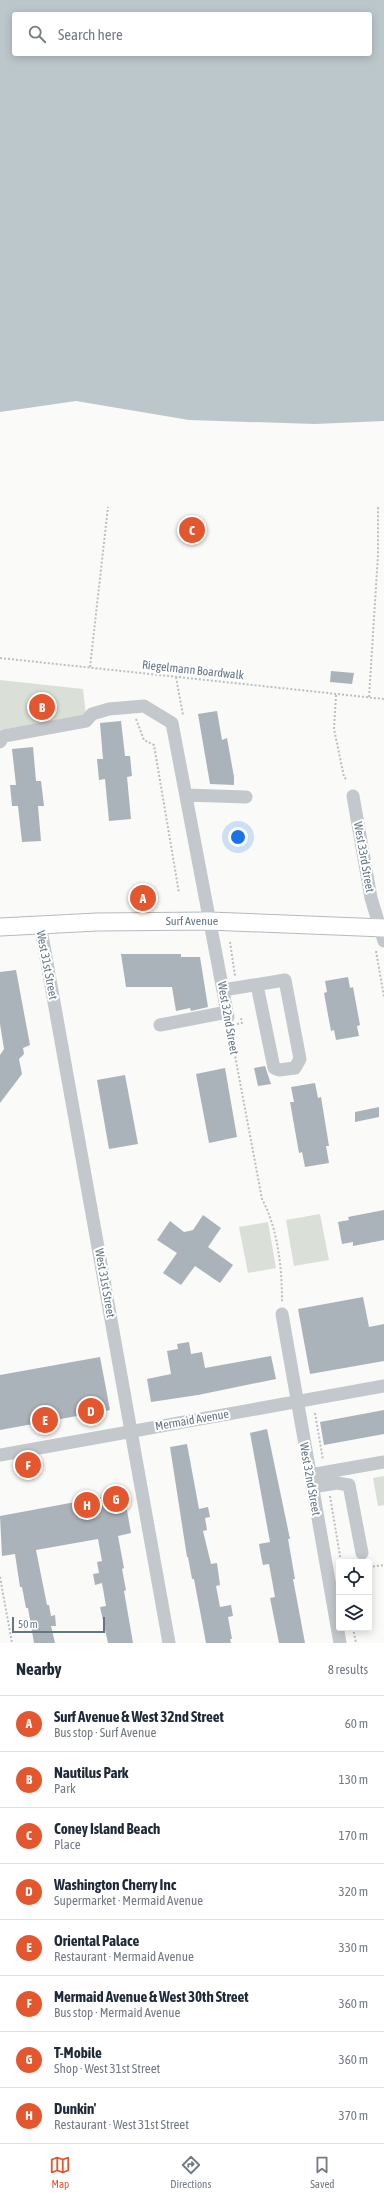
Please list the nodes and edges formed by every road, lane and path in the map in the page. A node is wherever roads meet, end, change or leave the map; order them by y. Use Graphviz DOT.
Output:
graph roads {
  1 [pos="108,507"];
  2 [pos="378,507"];
  3 [pos="0,658"];
  4 [pos="90,667"];
  5 [pos="176,677"];
  6 [pos="336,695"];
  7 [pos="369,697"];
  8 [pos="384,699"];
  9 [pos="180,700"];
  10 [pos="135,714"];
  11 [pos="0,742"];
  12 [pos="347,780"];
  13 [pos="186,795"];
  14 [pos="353,796"];
  15 [pos="246,797"];
  16 [pos="179,892"];
  17 [pos="208,921"];
  18 [pos="40,924"];
  19 [pos="0,927"];
  20 [pos="381,936"];
  21 [pos="257,985"];
  22 [pos="223,990"];
  23 [pos="384,998"];
  24 [pos="228,1015"];
  25 [pos="160,1025"];
  26 [pos="282,1309"];
  27 [pos="384,1386"];
  28 [pos="297,1402"];
  29 [pos="132,1431"];
  30 [pos="0,1455"];
  31 [pos="384,1462"];
  32 [pos="311,1481"];
  33 [pos="362,1553"];
  34 [pos="384,1564"];
  35 [pos="372,1566"];
  36 [pos="0,1577"];
  37 [pos="354,1631"];
  38 [pos="12,1643"];
  39 [pos="169,1643"];
  40 [pos="340,1643"];
  41 [pos="356,1643"];
  1 -- 4 [label="path"];
  2 -- 7 [label="path"];
  3 -- 4 [label="path, Riegelmann Boardwalk"];
  4 -- 5 [label="path, Riegelmann Boardwalk"];
  5 -- 6 [label="path, Riegelmann Boardwalk"];
  5 -- 9 [label="path"];
  6 -- 7 [label="path, Riegelmann Boardwalk"];
  6 -- 12 [label="path"];
  7 -- 8 [label="path, Riegelmann Boardwalk"];
  10 -- 16 [label="path"];
  11 -- 13 [label="street, West 32nd Street"];
  13 -- 15 [label="street"];
  13 -- 17 [label="street, West 32nd Street"];
  14 -- 20 [label="street, West 33rd Street"];
  17 -- 18 [label="main road, Surf Avenue"];
  17 -- 20 [label="main road, Surf Avenue"];
  17 -- 22 [label="street, West 32nd Street"];
  18 -- 19 [label="main road, Surf Avenue"];
  18 -- 29 [label="street, West 31st Street"];
  20 -- 23 [label="path"];
  21 -- 21 [label="street"];
  21 -- 22 [label="street"];
  22 -- 24 [label="street, West 32nd Street"];
  24 -- 25 [label="street"];
  24 -- 26 [label="path, West 32nd Street"];
  26 -- 28 [label="street, West 32nd Street"];
  27 -- 28 [label="street, Mermaid Avenue"];
  28 -- 29 [label="street, Mermaid Avenue"];
  28 -- 32 [label="street, West 32nd Street"];
  29 -- 30 [label="street, Mermaid Avenue"];
  29 -- 39 [label="street, West 31st Street"];
  31 -- 32 [label="street"];
  32 -- 33 [label="street"];
  32 -- 40 [label="street, West 32nd Street"];
  34 -- 35 [label="path"];
  36 -- 38 [label="path"];
  37 -- 41 [label="path"];
}
